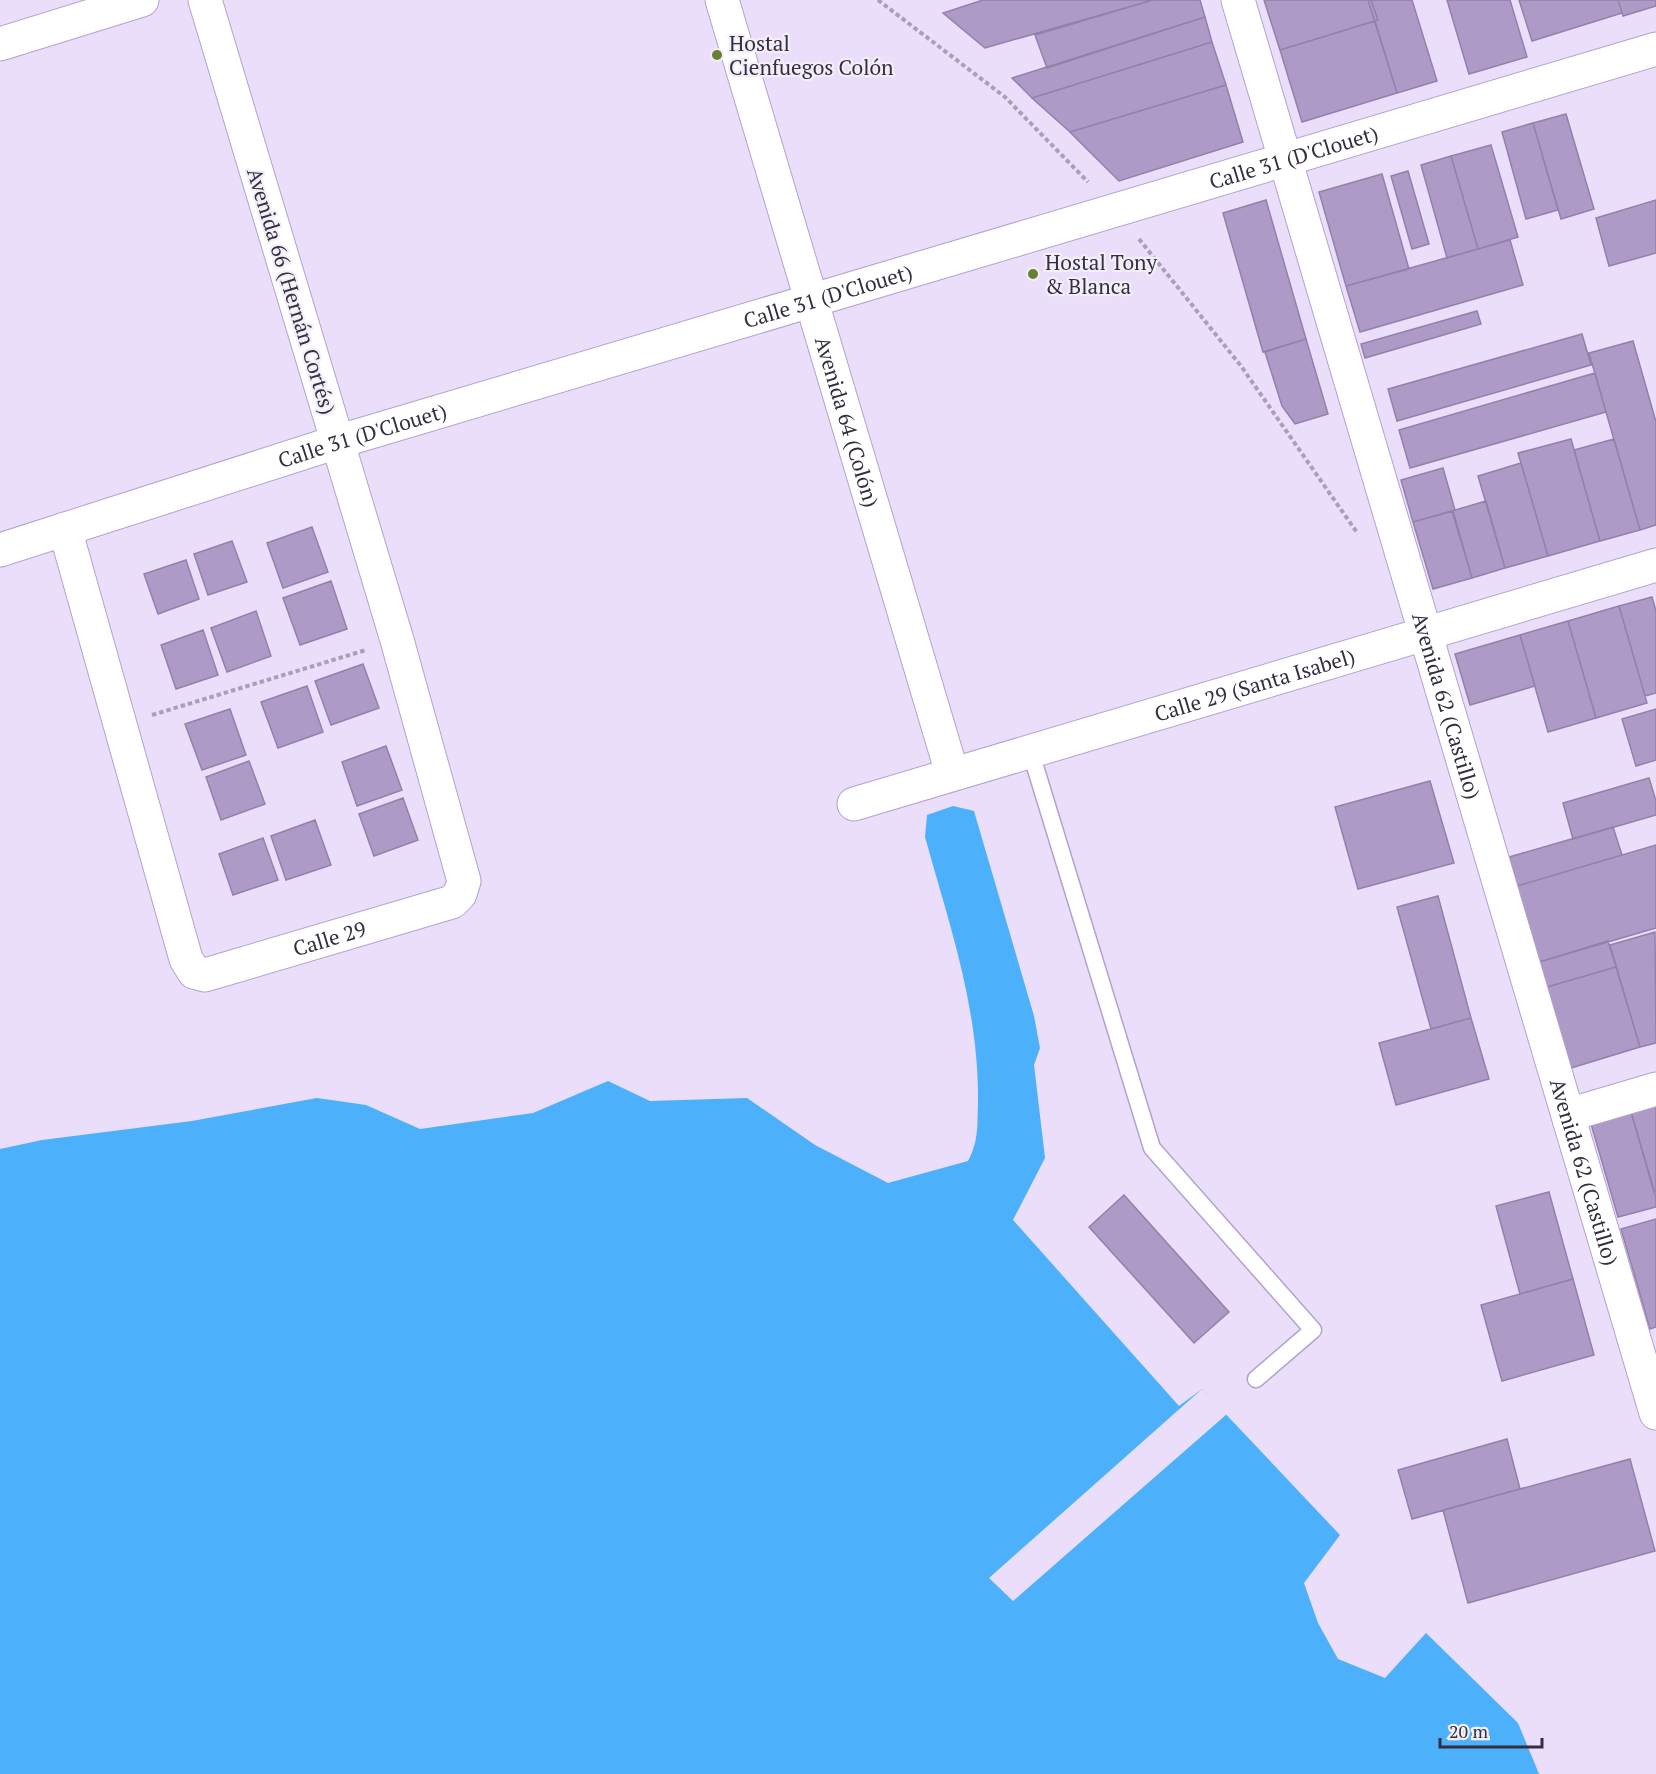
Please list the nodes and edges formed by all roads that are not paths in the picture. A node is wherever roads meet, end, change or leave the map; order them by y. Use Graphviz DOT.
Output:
graph roads {
  1 [pos="142,0"];
  2 [pos="205,0"];
  3 [pos="722,0"];
  4 [pos="1238,0"];
  5 [pos="0,44"];
  6 [pos="1656,49"];
  7 [pos="1285,159"];
  8 [pos="811,301"];
  9 [pos="337,442"];
  10 [pos="65,529"];
  11 [pos="0,550"];
  12 [pos="1656,565"];
  13 [pos="1425,633"];
  14 [pos="1030,750"];
  15 [pos="952,773"];
  16 [pos="854,804"];
  17 [pos="460,894"];
  18 [pos="1656,1089"];
  19 [pos="1568,1115"];
  20 [pos="1256,1379"];
  21 [pos="1656,1413"];
  1 -- 5 [label="street"];
  2 -- 9 [label="street, Avenida 66 (Hernán Cortés)"];
  3 -- 8 [label="street, Avenida 64 (Colón)"];
  4 -- 7 [label="street, Avenida 62 (Castillo)"];
  6 -- 7 [label="street, Calle 31 (D'Clouet)"];
  7 -- 8 [label="street, Calle 31 (D'Clouet)"];
  7 -- 13 [label="street, Avenida 62 (Castillo)"];
  8 -- 9 [label="street, Calle 31 (D'Clouet)"];
  8 -- 15 [label="street, Avenida 64 (Colón)"];
  9 -- 10 [label="street, Calle 31 (D'Clouet)"];
  9 -- 17 [label="street, Avenida 66 (Hernán Cortés)"];
  10 -- 11 [label="street, Calle 31 (D'Clouet)"];
  10 -- 17 [label="street, Calle 29"];
  12 -- 13 [label="street, Calle 29 (Santa Isabel)"];
  13 -- 14 [label="street, Calle 29 (Santa Isabel)"];
  13 -- 19 [label="street, Avenida 62 (Castillo)"];
  14 -- 15 [label="street, Calle 29 (Santa Isabel)"];
  14 -- 20 [label="lane"];
  15 -- 16 [label="street, Calle 29 (Santa Isabel)"];
  18 -- 19 [label="street"];
  19 -- 21 [label="street, Avenida 62 (Castillo)"];
}
